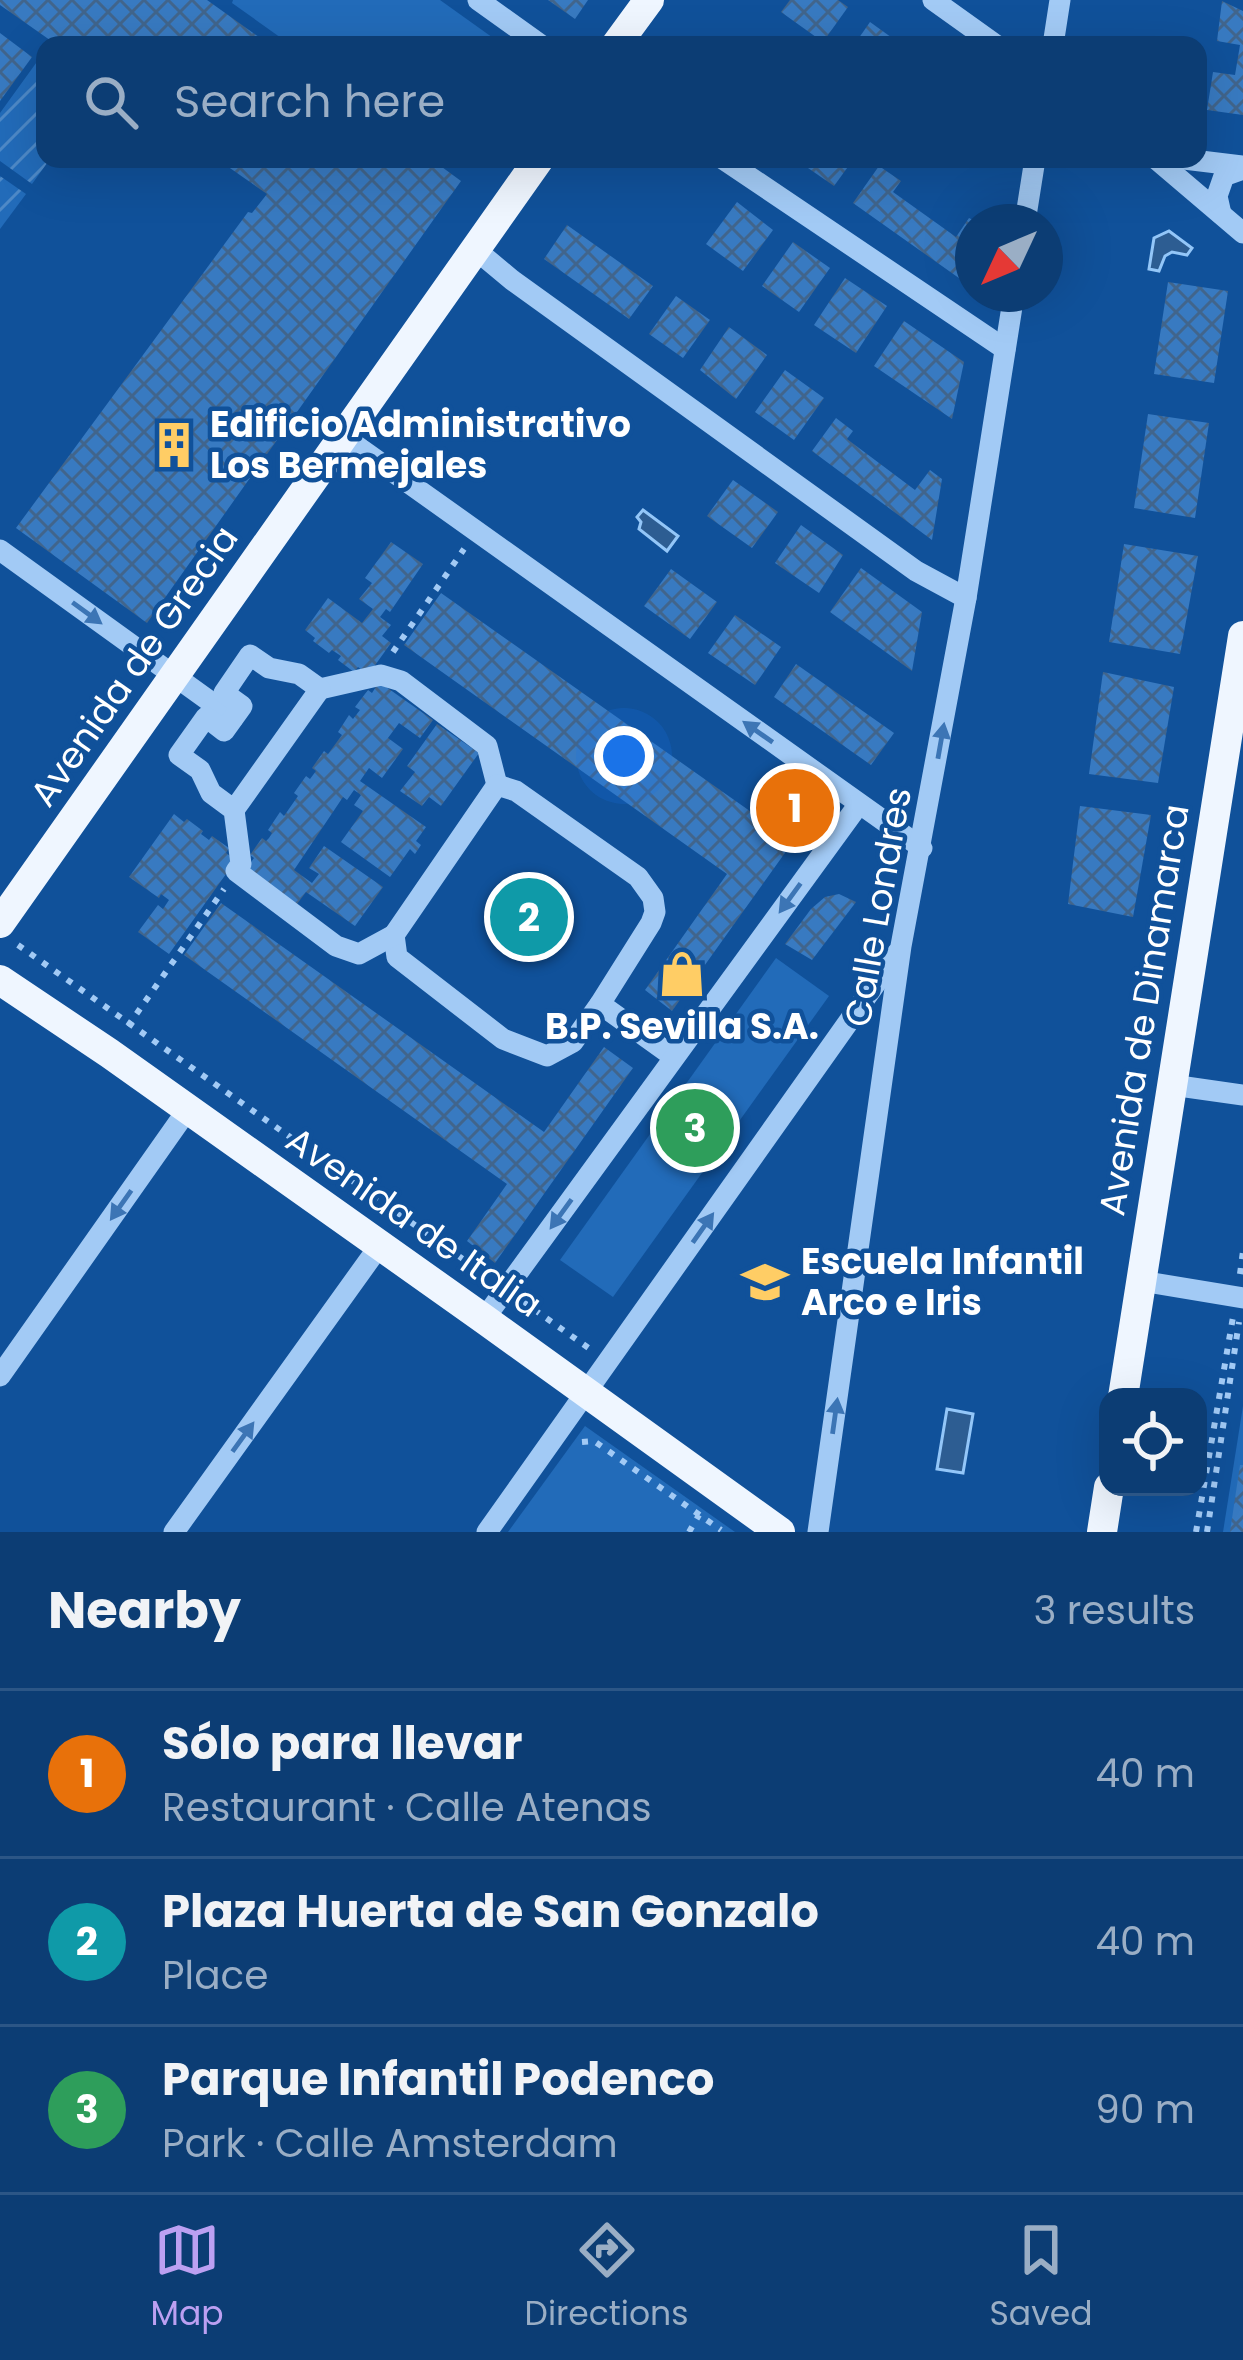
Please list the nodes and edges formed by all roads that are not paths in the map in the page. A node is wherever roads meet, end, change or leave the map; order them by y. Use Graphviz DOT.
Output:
graph roads {
  1 [pos="478,0"];
  2 [pos="649,0"];
  3 [pos="933,0"];
  4 [pos="1060,0"];
  5 [pos="528,36"];
  6 [pos="623,36"];
  7 [pos="983,36"];
  8 [pos="1054,36"];
  9 [pos="1207,162"];
  10 [pos="1243,167"];
  11 [pos="533,168"];
  12 [pos="736,168"];
  13 [pos="1034,168"];
  14 [pos="1167,168"];
  15 [pos="1028,204"];
  16 [pos="1221,214"];
  17 [pos="1243,233"];
  18 [pos="476,250"];
  19 [pos="1011,312"];
  20 [pos="1005,349"];
  21 [pos="344,436"];
  22 [pos="0,550"];
  23 [pos="966,598"];
  24 [pos="1243,636"];
  25 [pos="174,675"];
  26 [pos="320,689"];
  27 [pos="233,718"];
  28 [pos="1232,776"];
  29 [pos="497,784"];
  30 [pos="859,804"];
  31 [pos="234,810"];
  32 [pos="922,848"];
  33 [pos="394,934"];
  34 [pos="10,935"];
  35 [pos="902,946"];
  36 [pos="0,980"];
  37 [pos="601,1004"];
  38 [pos="674,1057"];
  39 [pos="1172,1085"];
  40 [pos="1243,1095"];
  41 [pos="188,1109"];
  42 [pos="380,1245"];
  43 [pos="1141,1281"];
  44 [pos="1239,1298"];
  45 [pos="484,1319"];
  46 [pos="0,1376"];
  47 [pos="1124,1388"];
  48 [pos="587,1392"];
  49 [pos="1108,1496"];
  50 [pos="174,1532"];
  51 [pos="487,1532"];
  52 [pos="780,1532"];
  53 [pos="818,1532"];
  54 [pos="1102,1532"];
  1 -- 5 [label="street"];
  2 -- 6 [label="main road"];
  3 -- 7 [label="street"];
  4 -- 8 [label="street"];
  9 -- 10 [label="street"];
  10 -- 16 [label="street"];
  11 -- 18 [label="main road, Avenida de Grecia"];
  12 -- 20 [label="street"];
  13 -- 15 [label="street"];
  14 -- 16 [label="street"];
  16 -- 17 [label="street"];
  18 -- 21 [label="main road, Avenida de Grecia"];
  18 -- 23 [label="street"];
  19 -- 20 [label="street, Calle Londres"];
  20 -- 23 [label="street, Calle Londres"];
  21 -- 25 [label="main road, Avenida de Grecia"];
  30 -- 21 [label="street, one-way"];
  22 -- 25 [label="street, one-way"];
  32 -- 23 [label="street, Calle Londres, one-way"];
  24 -- 28 [label="main road, Avenida de Dinamarca"];
  25 -- 27 [label="street"];
  25 -- 34 [label="main road, Avenida de Grecia"];
  26 -- 27 [label="street"];
  26 -- 29 [label="street"];
  26 -- 31 [label="street"];
  27 -- 31 [label="street"];
  28 -- 39 [label="main road, Avenida de Dinamarca"];
  29 -- 33 [label="street"];
  29 -- 37 [label="street"];
  30 -- 32 [label="street"];
  30 -- 38 [label="street, one-way"];
  31 -- 33 [label="street"];
  32 -- 35 [label="street, Calle Londres"];
  33 -- 37 [label="street"];
  48 -- 35 [label="street, one-way"];
  53 -- 35 [label="street, Calle Londres, one-way"];
  36 -- 41 [label="main road, Avenida de Italia"];
  37 -- 38 [label="street"];
  38 -- 45 [label="street, one-way"];
  39 -- 40 [label="street"];
  39 -- 43 [label="main road, Avenida de Dinamarca"];
  41 -- 42 [label="main road, Avenida de Italia"];
  41 -- 46 [label="street, one-way"];
  42 -- 45 [label="main road, Avenida de Italia"];
  50 -- 42 [label="street, one-way"];
  43 -- 44 [label="street"];
  43 -- 47 [label="main road, Avenida de Dinamarca"];
  45 -- 48 [label="main road, Avenida de Italia"];
  48 -- 51 [label="street"];
  48 -- 52 [label="main road, Avenida de Italia"];
  49 -- 54 [label="main road"];
}
